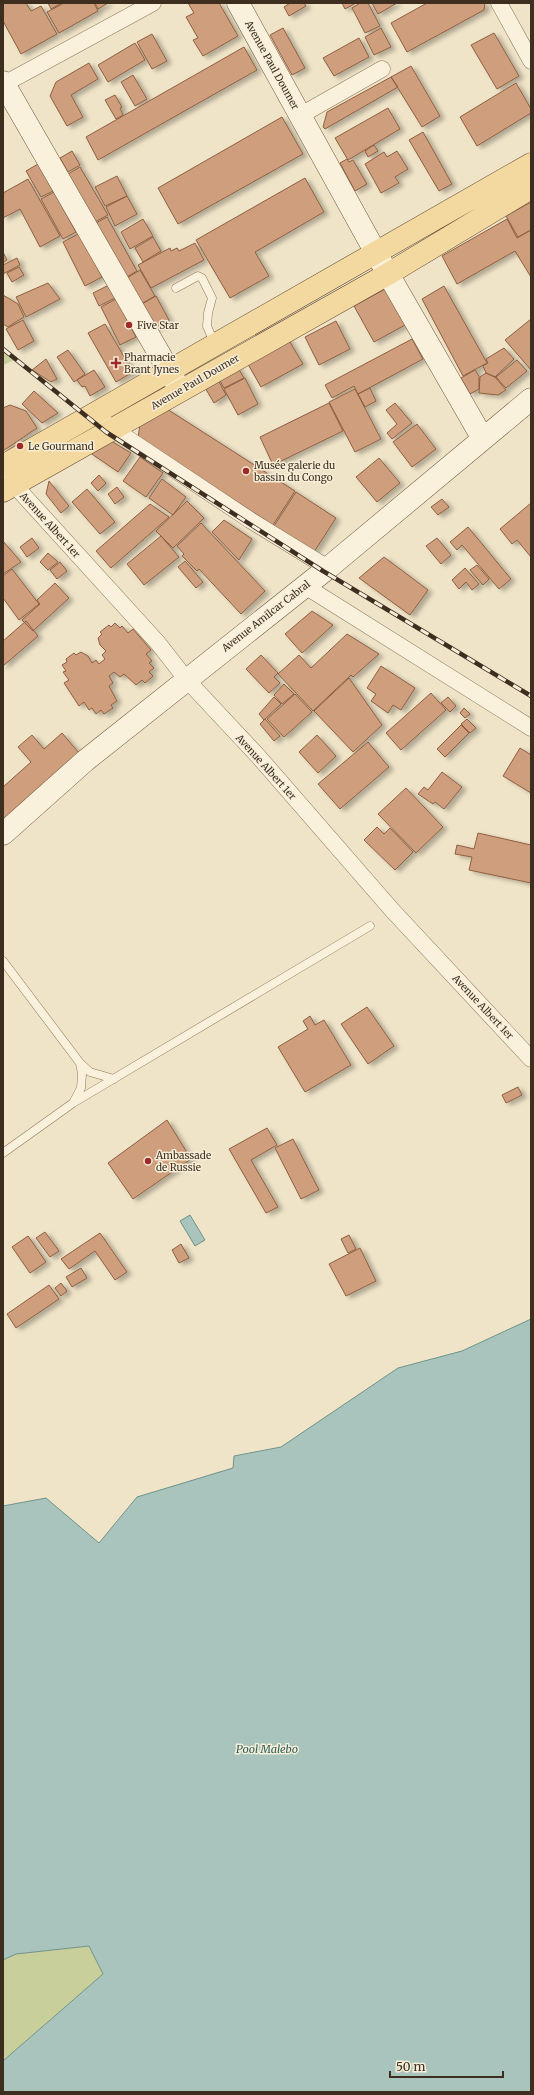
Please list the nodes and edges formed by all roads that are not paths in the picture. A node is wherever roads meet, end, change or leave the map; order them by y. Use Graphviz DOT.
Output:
graph roads {
  1 [pos="153,3"];
  2 [pos="238,3"];
  3 [pos="499,3"];
  4 [pos="531,61"];
  5 [pos="382,69"];
  6 [pos="4,83"];
  7 [pos="301,116"];
  8 [pos="531,164"];
  9 [pos="531,188"];
  10 [pos="444,215"];
  11 [pos="454,234"];
  12 [pos="376,253"];
  13 [pos="388,274"];
  14 [pos="176,288"];
  15 [pos="216,346"];
  16 [pos="226,364"];
  17 [pos="170,372"];
  18 [pos="181,391"];
  19 [pos="531,399"];
  20 [pos="93,416"];
  21 [pos="113,429"];
  22 [pos="483,439"];
  23 [pos="3,466"];
  24 [pos="7,483"];
  25 [pos="328,568"];
  26 [pos="305,586"];
  27 [pos="186,679"];
  28 [pos="531,728"];
  29 [pos="3,834"];
  30 [pos="370,926"];
  31 [pos="3,961"];
  32 [pos="531,1059"];
  33 [pos="80,1063"];
  34 [pos="114,1079"];
  35 [pos="73,1103"];
  36 [pos="3,1153"];
  1 -- 6 [label="street"];
  2 -- 7 [label="street, Avenue Paul Doumer"];
  3 -- 4 [label="street"];
  5 -- 7 [label="street"];
  6 -- 17 [label="street"];
  7 -- 12 [label="street, Avenue Paul Doumer"];
  8 -- 10 [label="main road"];
  9 -- 11 [label="main road, Avenue Paul Doumer"];
  10 -- 11 [label="main road"];
  10 -- 12 [label="main road"];
  11 -- 13 [label="main road, Avenue Paul Doumer"];
  12 -- 13 [label="street, Avenue Paul Doumer"];
  12 -- 15 [label="main road"];
  13 -- 16 [label="main road, Avenue Paul Doumer"];
  13 -- 22 [label="street, Avenue Paul Doumer"];
  14 -- 15 [label="lane"];
  15 -- 16 [label="main road"];
  15 -- 17 [label="main road"];
  16 -- 18 [label="main road, Avenue Paul Doumer"];
  17 -- 18 [label="street"];
  17 -- 20 [label="main road"];
  18 -- 21 [label="main road, Avenue Paul Doumer"];
  19 -- 22 [label="street, Avenue Amilcar Cabral"];
  20 -- 21 [label="street"];
  20 -- 23 [label="main road"];
  21 -- 24 [label="main road, Avenue Paul Doumer"];
  21 -- 25 [label="street"];
  22 -- 25 [label="street, Avenue Amilcar Cabral"];
  24 -- 27 [label="street, Avenue Albert 1er"];
  25 -- 26 [label="street, Avenue Amilcar Cabral"];
  26 -- 27 [label="street, Avenue Amilcar Cabral"];
  26 -- 28 [label="street"];
  27 -- 29 [label="street, Avenue Amilcar Cabral"];
  27 -- 32 [label="street, Avenue Albert 1er"];
  30 -- 34 [label="lane"];
  31 -- 33 [label="lane"];
  33 -- 34 [label="lane"];
  33 -- 35 [label="lane"];
  34 -- 35 [label="lane"];
  35 -- 36 [label="lane"];
}
